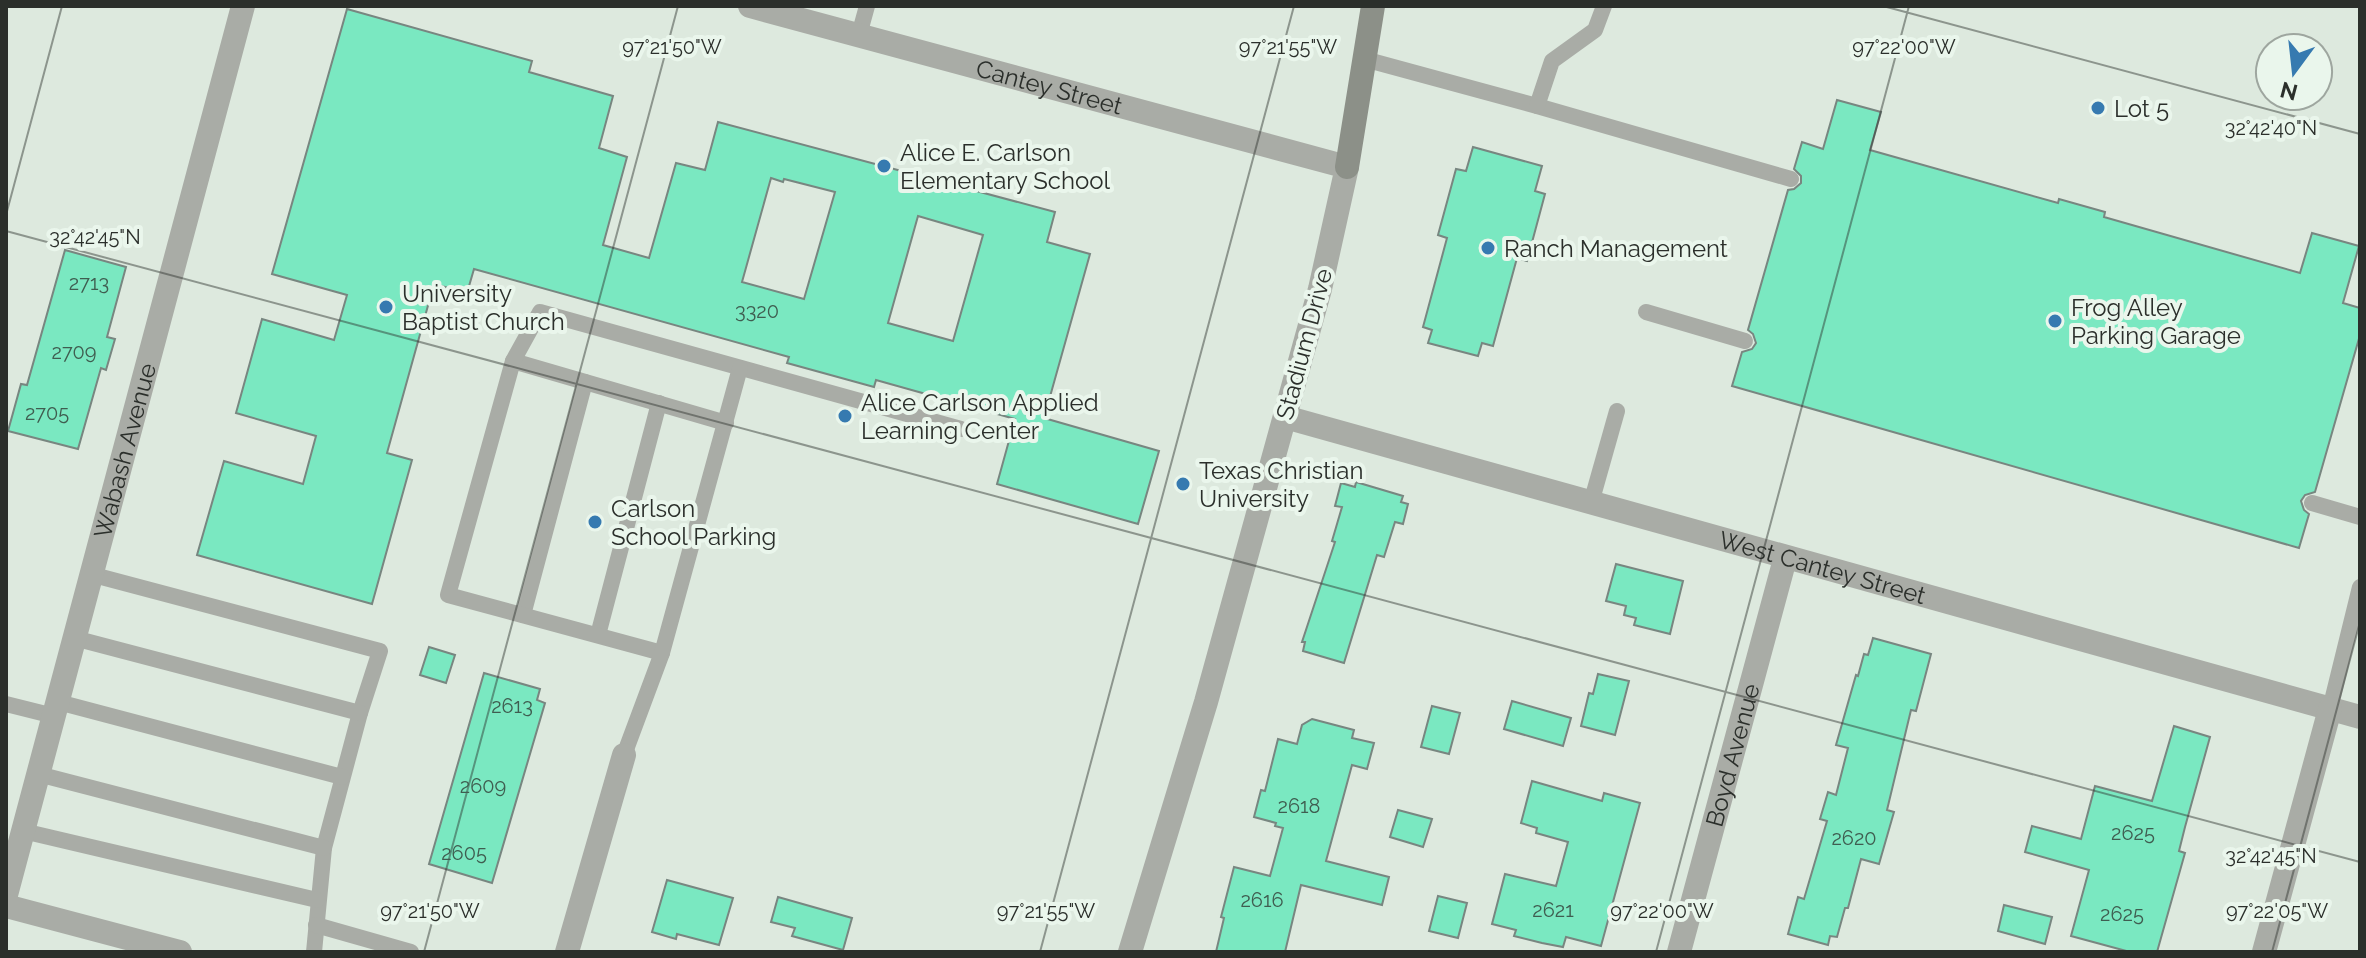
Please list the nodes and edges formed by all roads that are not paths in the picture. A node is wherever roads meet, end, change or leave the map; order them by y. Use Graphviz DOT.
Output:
graph roads {
  1 [pos="243,6"];
  2 [pos="750,6"];
  3 [pos="867,6"];
  4 [pos="1373,6"];
  5 [pos="1604,6"];
  6 [pos="859,35"];
  7 [pos="1364,59"];
  8 [pos="1537,106"];
  9 [pos="1347,167"];
  10 [pos="1791,179"];
  11 [pos="1646,312"];
  12 [pos="1745,341"];
  13 [pos="513,361"];
  14 [pos="740,368"];
  15 [pos="585,382"];
  16 [pos="659,403"];
  17 [pos="1617,411"];
  18 [pos="1285,417"];
  19 [pos="726,423"];
  20 [pos="961,429"];
  21 [pos="1591,503"];
  22 [pos="2312,503"];
  23 [pos="2360,517"];
  24 [pos="1785,559"];
  25 [pos="90,574"];
  26 [pos="2360,587"];
  27 [pos="523,615"];
  28 [pos="598,635"];
  29 [pos="74,638"];
  30 [pos="662,653"];
  31 [pos="6,704"];
  32 [pos="56,709"];
  33 [pos="2330,709"];
  34 [pos="360,713"];
  35 [pos="2360,717"];
  36 [pos="624,755"];
  37 [pos="38,774"];
  38 [pos="342,777"];
  39 [pos="23,831"];
  40 [pos="324,848"];
  41 [pos="6,895"];
  42 [pos="317,900"];
  43 [pos="6,906"];
  44 [pos="316,925"];
  45 [pos="180,952"];
  46 [pos="314,952"];
  47 [pos="411,952"];
  48 [pos="567,952"];
  49 [pos="1130,952"];
  50 [pos="1679,952"];
  51 [pos="2264,952"];
  1 -- 25 [label="street, Wabash Avenue"];
  2 -- 6 [label="street, Cantey Street"];
  3 -- 6 [label="lane"];
  4 -- 7 [label="street, Stadium Drive"];
  5 -- 8 [label="lane"];
  6 -- 9 [label="street, Cantey Street"];
  7 -- 8 [label="lane"];
  7 -- 9 [label="street, Stadium Drive"];
  8 -- 10 [label="lane"];
  9 -- 18 [label="street, Stadium Drive"];
  11 -- 12 [label="lane"];
  13 -- 14 [label="lane"];
  13 -- 15 [label="lane"];
  13 -- 27 [label="lane"];
  14 -- 19 [label="lane"];
  14 -- 20 [label="lane"];
  15 -- 16 [label="lane"];
  15 -- 27 [label="lane"];
  16 -- 19 [label="lane"];
  16 -- 28 [label="lane"];
  17 -- 21 [label="lane"];
  18 -- 21 [label="street, West Cantey Street"];
  18 -- 49 [label="street, Stadium Drive"];
  19 -- 30 [label="lane"];
  21 -- 24 [label="street, West Cantey Street"];
  22 -- 23 [label="lane"];
  24 -- 33 [label="street, West Cantey Street"];
  24 -- 50 [label="street, Boyd Avenue"];
  25 -- 29 [label="street, Wabash Avenue"];
  25 -- 34 [label="lane"];
  26 -- 33 [label="lane"];
  27 -- 28 [label="lane"];
  28 -- 30 [label="lane"];
  29 -- 32 [label="street, Wabash Avenue"];
  29 -- 34 [label="lane"];
  30 -- 36 [label="lane"];
  31 -- 32 [label="lane"];
  32 -- 37 [label="street, Wabash Avenue"];
  32 -- 38 [label="lane"];
  33 -- 35 [label="street, West Cantey Street"];
  33 -- 51 [label="street"];
  34 -- 38 [label="lane"];
  36 -- 48 [label="street"];
  37 -- 39 [label="street, Wabash Avenue"];
  37 -- 40 [label="lane"];
  38 -- 40 [label="lane"];
  39 -- 41 [label="street, Wabash Avenue"];
  39 -- 42 [label="lane"];
  40 -- 42 [label="lane"];
  42 -- 44 [label="lane"];
  43 -- 45 [label="street"];
  44 -- 46 [label="lane"];
  44 -- 47 [label="lane"];
}
